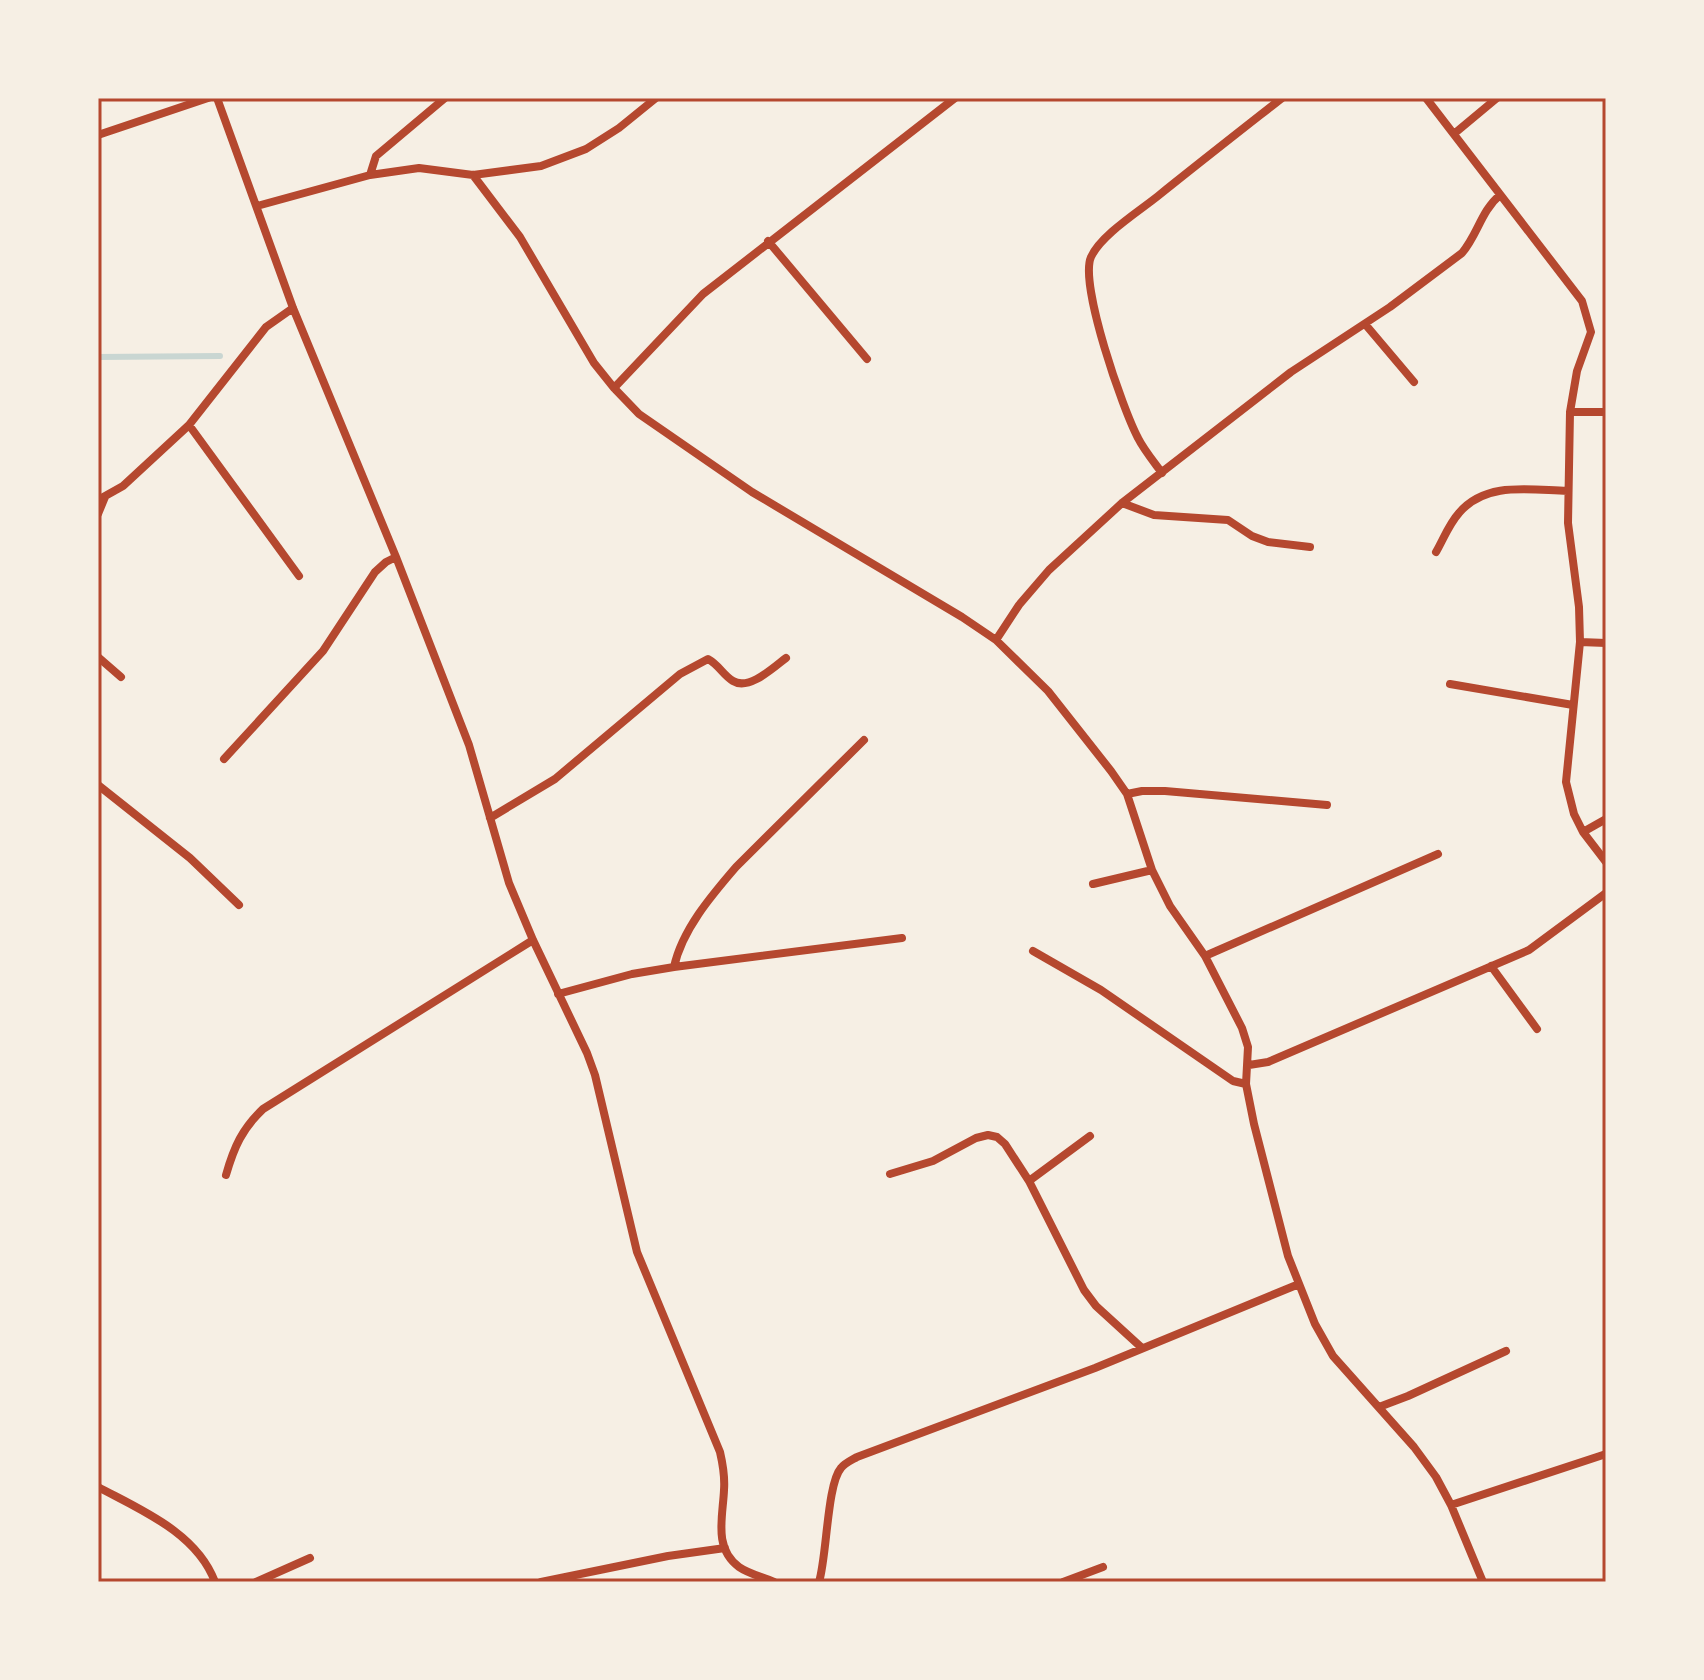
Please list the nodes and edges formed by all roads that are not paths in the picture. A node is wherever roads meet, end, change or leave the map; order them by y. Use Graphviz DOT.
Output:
graph roads {
  1 [pos="208,98"];
  2 [pos="217,98"];
  3 [pos="445,98"];
  4 [pos="656,98"];
  5 [pos="955,98"];
  6 [pos="1282,98"];
  7 [pos="1426,98"];
  8 [pos="1497,98"];
  9 [pos="1455,133"];
  10 [pos="98,135"];
  11 [pos="370,175"];
  12 [pos="473,175"];
  13 [pos="1500,195"];
  14 [pos="257,206"];
  15 [pos="768,241"];
  16 [pos="293,308"];
  17 [pos="1365,324"];
  18 [pos="867,359"];
  19 [pos="1414,382"];
  20 [pos="614,388"];
  21 [pos="1570,412"];
  22 [pos="1606,412"];
  23 [pos="189,425"];
  24 [pos="1162,473"];
  25 [pos="1567,491"];
  26 [pos="102,498"];
  27 [pos="1122,503"];
  28 [pos="98,514"];
  29 [pos="1310,547"];
  30 [pos="1436,552"];
  31 [pos="396,557"];
  32 [pos="299,576"];
  33 [pos="996,640"];
  34 [pos="1580,642"];
  35 [pos="1606,643"];
  36 [pos="98,657"];
  37 [pos="786,658"];
  38 [pos="121,677"];
  39 [pos="1450,684"];
  40 [pos="1573,705"];
  41 [pos="864,740"];
  42 [pos="224,759"];
  43 [pos="98,785"];
  44 [pos="1127,794"];
  45 [pos="1327,805"];
  46 [pos="490,818"];
  47 [pos="1606,819"];
  48 [pos="1583,832"];
  49 [pos="1438,854"];
  50 [pos="1606,862"];
  51 [pos="1152,870"];
  52 [pos="1093,884"];
  53 [pos="1606,893"];
  54 [pos="239,905"];
  55 [pos="902,938"];
  56 [pos="533,940"];
  57 [pos="1033,951"];
  58 [pos="1205,956"];
  59 [pos="1491,966"];
  60 [pos="674,967"];
  61 [pos="558,994"];
  62 [pos="1537,1029"];
  63 [pos="1249,1065"];
  64 [pos="1246,1084"];
  65 [pos="1090,1136"];
  66 [pos="890,1174"];
  67 [pos="226,1175"];
  68 [pos="1029,1181"];
  69 [pos="1299,1284"];
  70 [pos="1142,1348"];
  71 [pos="1506,1351"];
  72 [pos="1379,1407"];
  73 [pos="1606,1454"];
  74 [pos="98,1487"];
  75 [pos="1451,1505"];
  76 [pos="725,1548"];
  77 [pos="310,1558"];
  78 [pos="1103,1567"];
  79 [pos="215,1582"];
  80 [pos="256,1582"];
  81 [pos="541,1582"];
  82 [pos="774,1582"];
  83 [pos="819,1582"];
  84 [pos="1063,1582"];
  85 [pos="1483,1582"];
  1 -- 10 [label="street"];
  2 -- 14 [label="street"];
  3 -- 11 [label="street"];
  4 -- 12 [label="street"];
  5 -- 15 [label="street"];
  6 -- 24 [label="street"];
  7 -- 9 [label="street"];
  8 -- 9 [label="street"];
  9 -- 13 [label="street"];
  11 -- 12 [label="street"];
  11 -- 14 [label="street"];
  12 -- 20 [label="street"];
  13 -- 17 [label="street"];
  13 -- 21 [label="street"];
  14 -- 16 [label="street"];
  15 -- 18 [label="street"];
  15 -- 20 [label="street"];
  16 -- 23 [label="street"];
  16 -- 31 [label="street"];
  17 -- 19 [label="street"];
  17 -- 24 [label="street"];
  20 -- 33 [label="street"];
  21 -- 22 [label="street"];
  21 -- 25 [label="street"];
  23 -- 26 [label="street"];
  23 -- 32 [label="street"];
  24 -- 27 [label="street"];
  25 -- 30 [label="street"];
  25 -- 34 [label="street"];
  26 -- 28 [label="street"];
  27 -- 29 [label="street"];
  27 -- 33 [label="street"];
  31 -- 42 [label="street"];
  31 -- 46 [label="street"];
  33 -- 44 [label="street"];
  34 -- 35 [label="street"];
  34 -- 40 [label="street"];
  36 -- 38 [label="street"];
  37 -- 46 [label="street"];
  39 -- 40 [label="street"];
  40 -- 48 [label="street"];
  41 -- 60 [label="street"];
  43 -- 54 [label="street"];
  44 -- 45 [label="street"];
  44 -- 51 [label="street"];
  46 -- 56 [label="street"];
  47 -- 48 [label="street"];
  48 -- 50 [label="street"];
  49 -- 58 [label="street"];
  51 -- 52 [label="street"];
  51 -- 58 [label="street"];
  53 -- 59 [label="street"];
  55 -- 60 [label="street"];
  56 -- 61 [label="street"];
  56 -- 67 [label="street"];
  57 -- 64 [label="street"];
  58 -- 63 [label="street"];
  59 -- 62 [label="street"];
  59 -- 63 [label="street"];
  60 -- 61 [label="street"];
  61 -- 76 [label="street"];
  63 -- 64 [label="street"];
  64 -- 69 [label="street"];
  65 -- 68 [label="street"];
  66 -- 68 [label="street"];
  68 -- 70 [label="street"];
  69 -- 70 [label="street"];
  69 -- 72 [label="street"];
  70 -- 83 [label="street"];
  71 -- 72 [label="street"];
  72 -- 75 [label="street"];
  73 -- 75 [label="street"];
  74 -- 79 [label="street"];
  75 -- 85 [label="street"];
  76 -- 81 [label="street"];
  76 -- 82 [label="street"];
  77 -- 80 [label="street"];
  78 -- 84 [label="street"];
}
